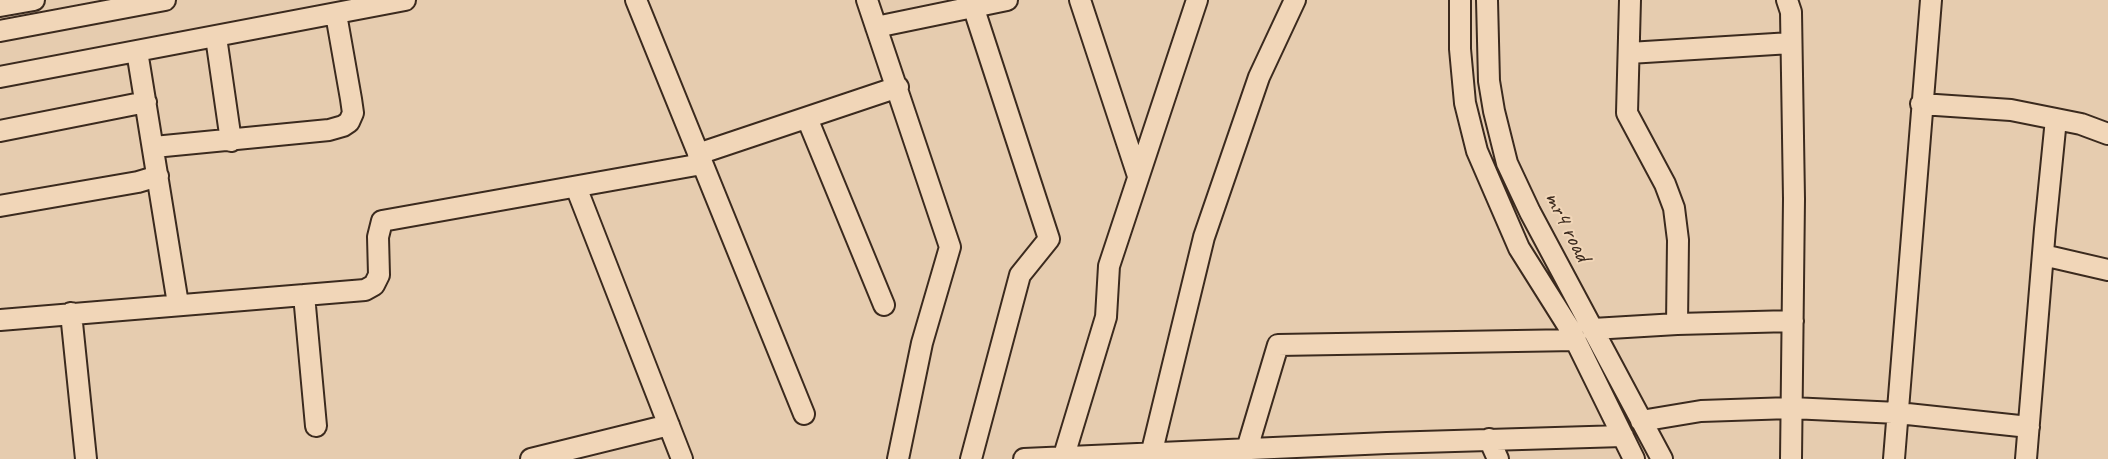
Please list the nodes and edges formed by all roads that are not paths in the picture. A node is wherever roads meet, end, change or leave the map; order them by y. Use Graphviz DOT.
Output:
graph roads {
  1 [pos="34,0"];
  2 [pos="166,0"];
  3 [pos="405,0"];
  4 [pos="636,0"];
  5 [pos="867,0"];
  6 [pos="1007,0"];
  7 [pos="1080,0"];
  8 [pos="1196,0"];
  9 [pos="1296,0"];
  10 [pos="1460,0"];
  11 [pos="1488,0"];
  12 [pos="1630,0"];
  13 [pos="1787,0"];
  14 [pos="1931,0"];
  15 [pos="0,6"];
  16 [pos="974,6"];
  17 [pos="336,14"];
  18 [pos="876,28"];
  19 [pos="0,30"];
  20 [pos="216,36"];
  21 [pos="1791,43"];
  22 [pos="137,51"];
  23 [pos="1629,54"];
  24 [pos="0,77"];
  25 [pos="898,87"];
  26 [pos="146,102"];
  27 [pos="1921,104"];
  28 [pos="807,118"];
  29 [pos="2056,119"];
  30 [pos="0,131"];
  31 [pos="2108,134"];
  32 [pos="232,141"];
  33 [pos="154,147"];
  34 [pos="700,159"];
  35 [pos="158,176"];
  36 [pos="1138,176"];
  37 [pos="576,187"];
  38 [pos="0,206"];
  39 [pos="2043,255"];
  40 [pos="2108,270"];
  41 [pos="304,295"];
  42 [pos="178,304"];
  43 [pos="884,305"];
  44 [pos="71,314"];
  45 [pos="0,320"];
  46 [pos="1793,320"];
  47 [pos="1677,324"];
  48 [pos="1593,329"];
  49 [pos="1576,340"];
  50 [pos="1791,408"];
  51 [pos="1898,413"];
  52 [pos="804,414"];
  53 [pos="1642,421"];
  54 [pos="669,425"];
  55 [pos="316,426"];
  56 [pos="2029,427"];
  57 [pos="1623,436"];
  58 [pos="1489,439"];
  59 [pos="1390,451"];
  60 [pos="1245,454"];
  61 [pos="1150,456"];
  62 [pos="1063,458"];
  63 [pos="86,459"];
  64 [pos="532,459"];
  65 [pos="682,459"];
  66 [pos="898,459"];
  67 [pos="972,459"];
  68 [pos="1024,459"];
  69 [pos="1498,459"];
  70 [pos="1634,459"];
  71 [pos="1662,459"];
  72 [pos="1791,459"];
  73 [pos="1894,459"];
  74 [pos="2026,459"];
  1 -- 15 [label="street"];
  2 -- 19 [label="street"];
  3 -- 17 [label="street"];
  4 -- 34 [label="street"];
  5 -- 18 [label="street"];
  6 -- 16 [label="street"];
  7 -- 36 [label="street"];
  8 -- 36 [label="street"];
  9 -- 61 [label="street"];
  10 -- 49 [label="street, mr4 road"];
  11 -- 48 [label="street, mr4 road"];
  12 -- 23 [label="street"];
  13 -- 21 [label="street"];
  14 -- 27 [label="street"];
  16 -- 18 [label="street"];
  16 -- 67 [label="street"];
  17 -- 20 [label="street"];
  17 -- 32 [label="street"];
  18 -- 25 [label="street"];
  20 -- 22 [label="street"];
  20 -- 32 [label="street"];
  21 -- 23 [label="street"];
  21 -- 46 [label="street"];
  22 -- 24 [label="street"];
  22 -- 26 [label="street"];
  23 -- 47 [label="street"];
  25 -- 28 [label="street"];
  25 -- 66 [label="street"];
  26 -- 30 [label="street"];
  26 -- 33 [label="street"];
  27 -- 29 [label="street"];
  27 -- 51 [label="street"];
  28 -- 34 [label="street"];
  28 -- 43 [label="street"];
  29 -- 31 [label="street"];
  29 -- 39 [label="street"];
  32 -- 33 [label="street"];
  33 -- 35 [label="street"];
  34 -- 37 [label="street"];
  34 -- 52 [label="street"];
  35 -- 38 [label="street"];
  35 -- 42 [label="street"];
  36 -- 62 [label="street"];
  37 -- 41 [label="street"];
  37 -- 54 [label="street"];
  39 -- 40 [label="street"];
  39 -- 56 [label="street"];
  41 -- 42 [label="street"];
  41 -- 55 [label="street"];
  42 -- 44 [label="street"];
  44 -- 45 [label="street"];
  44 -- 63 [label="street"];
  46 -- 47 [label="street"];
  46 -- 50 [label="street"];
  47 -- 48 [label="street"];
  48 -- 53 [label="street, mr4 road"];
  49 -- 57 [label="street, mr4 road"];
  49 -- 60 [label="street"];
  50 -- 51 [label="street"];
  50 -- 53 [label="street"];
  50 -- 72 [label="street"];
  51 -- 56 [label="street"];
  51 -- 73 [label="street"];
  53 -- 71 [label="street, mr4 road"];
  54 -- 64 [label="street"];
  54 -- 65 [label="street"];
  56 -- 74 [label="street"];
  57 -- 58 [label="street"];
  57 -- 70 [label="street, mr4 road"];
  58 -- 59 [label="street"];
  58 -- 69 [label="street"];
  59 -- 60 [label="street"];
  60 -- 61 [label="street"];
  61 -- 62 [label="street"];
  62 -- 68 [label="street"];
}
